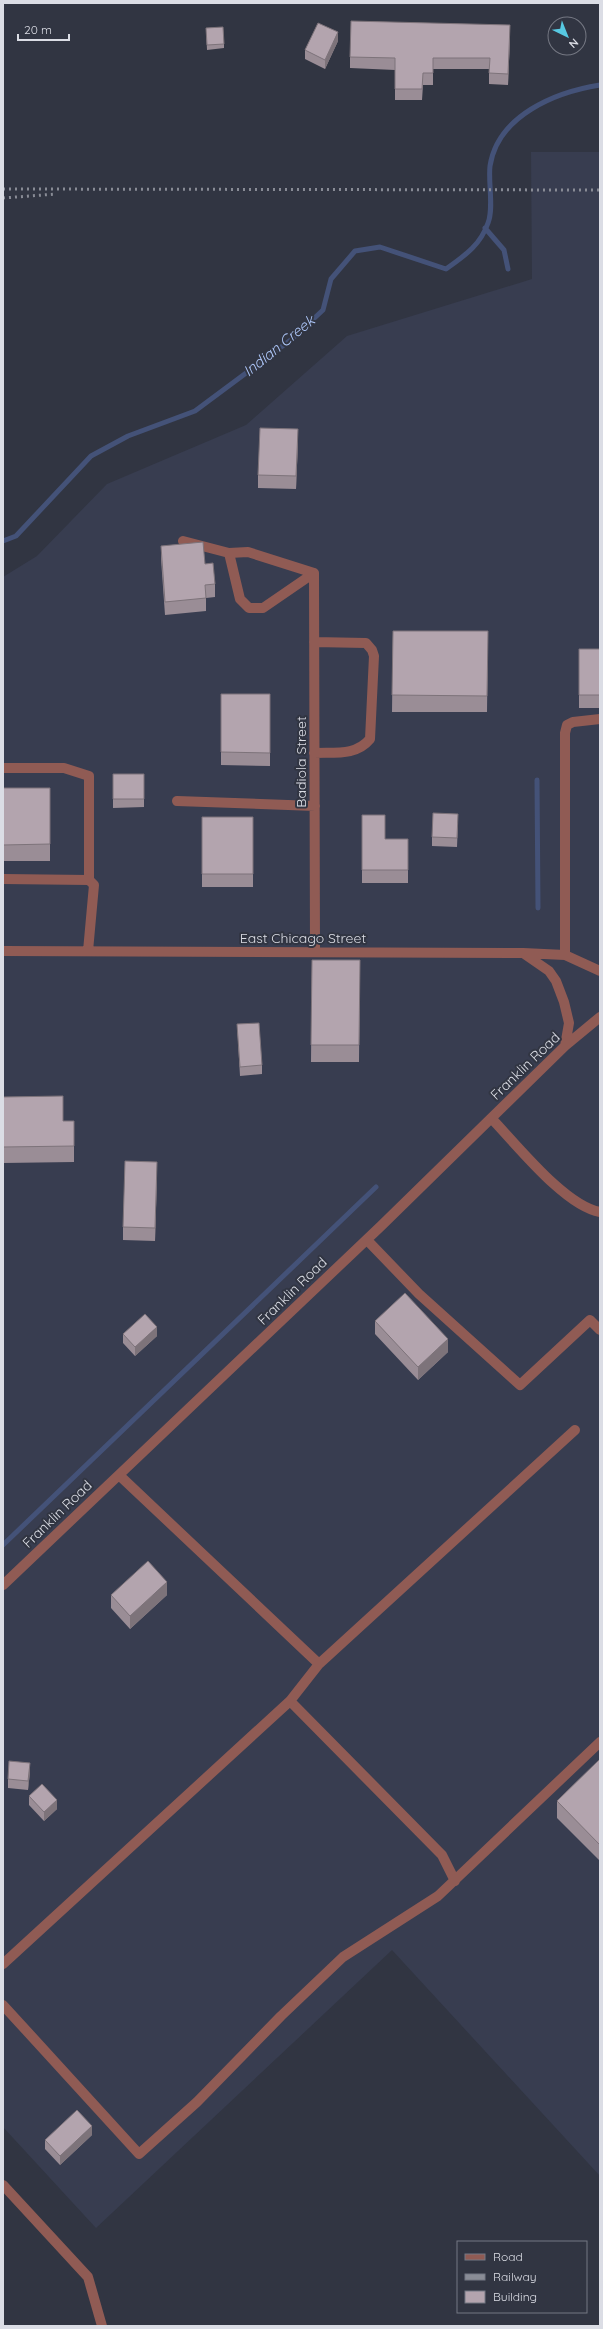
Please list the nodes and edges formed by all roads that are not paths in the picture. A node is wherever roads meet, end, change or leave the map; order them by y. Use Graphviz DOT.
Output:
graph roads {
  1 [pos="183,541"];
  2 [pos="229,553"];
  3 [pos="314,573"];
  4 [pos="314,642"];
  5 [pos="600,719"];
  6 [pos="314,753"];
  7 [pos="3,768"];
  8 [pos="177,801"];
  9 [pos="315,806"];
  10 [pos="3,879"];
  11 [pos="89,880"];
  12 [pos="3,951"];
  13 [pos="88,951"];
  14 [pos="315,952"];
  15 [pos="522,953"];
  16 [pos="565,955"];
  17 [pos="600,971"];
  18 [pos="600,1017"];
  19 [pos="565,1046"];
  20 [pos="492,1119"];
  21 [pos="600,1212"];
  22 [pos="367,1240"];
  23 [pos="600,1330"];
  24 [pos="575,1430"];
  25 [pos="120,1475"];
  26 [pos="3,1585"];
  27 [pos="319,1664"];
  28 [pos="290,1701"];
  29 [pos="600,1742"];
  30 [pos="455,1882"];
  31 [pos="3,1964"];
  32 [pos="3,2005"];
  33 [pos="3,2185"];
  34 [pos="102,2326"];
  1 -- 2 [label="street"];
  2 -- 3 [label="street"];
  2 -- 3 [label="street"];
  3 -- 4 [label="street, Badiola Street"];
  4 -- 6 [label="street, Badiola Street"];
  4 -- 6 [label="street"];
  5 -- 16 [label="street"];
  6 -- 9 [label="street, Badiola Street"];
  7 -- 11 [label="street"];
  8 -- 9 [label="street"];
  9 -- 14 [label="street, Badiola Street"];
  10 -- 11 [label="street"];
  11 -- 13 [label="street"];
  12 -- 13 [label="street, East Chicago Street"];
  13 -- 14 [label="street, East Chicago Street"];
  14 -- 15 [label="street, East Chicago Street"];
  15 -- 16 [label="street, East Chicago Street"];
  15 -- 19 [label="street"];
  16 -- 17 [label="street, East Chicago Street"];
  18 -- 19 [label="street, Franklin Road"];
  19 -- 20 [label="street, Franklin Road"];
  20 -- 21 [label="street"];
  20 -- 22 [label="street, Franklin Road"];
  22 -- 23 [label="street"];
  22 -- 25 [label="street, Franklin Road"];
  24 -- 27 [label="street"];
  25 -- 26 [label="street, Franklin Road"];
  25 -- 27 [label="street"];
  27 -- 28 [label="street"];
  28 -- 30 [label="street"];
  28 -- 31 [label="street"];
  29 -- 30 [label="street"];
  30 -- 32 [label="street"];
  33 -- 34 [label="street"];
}
